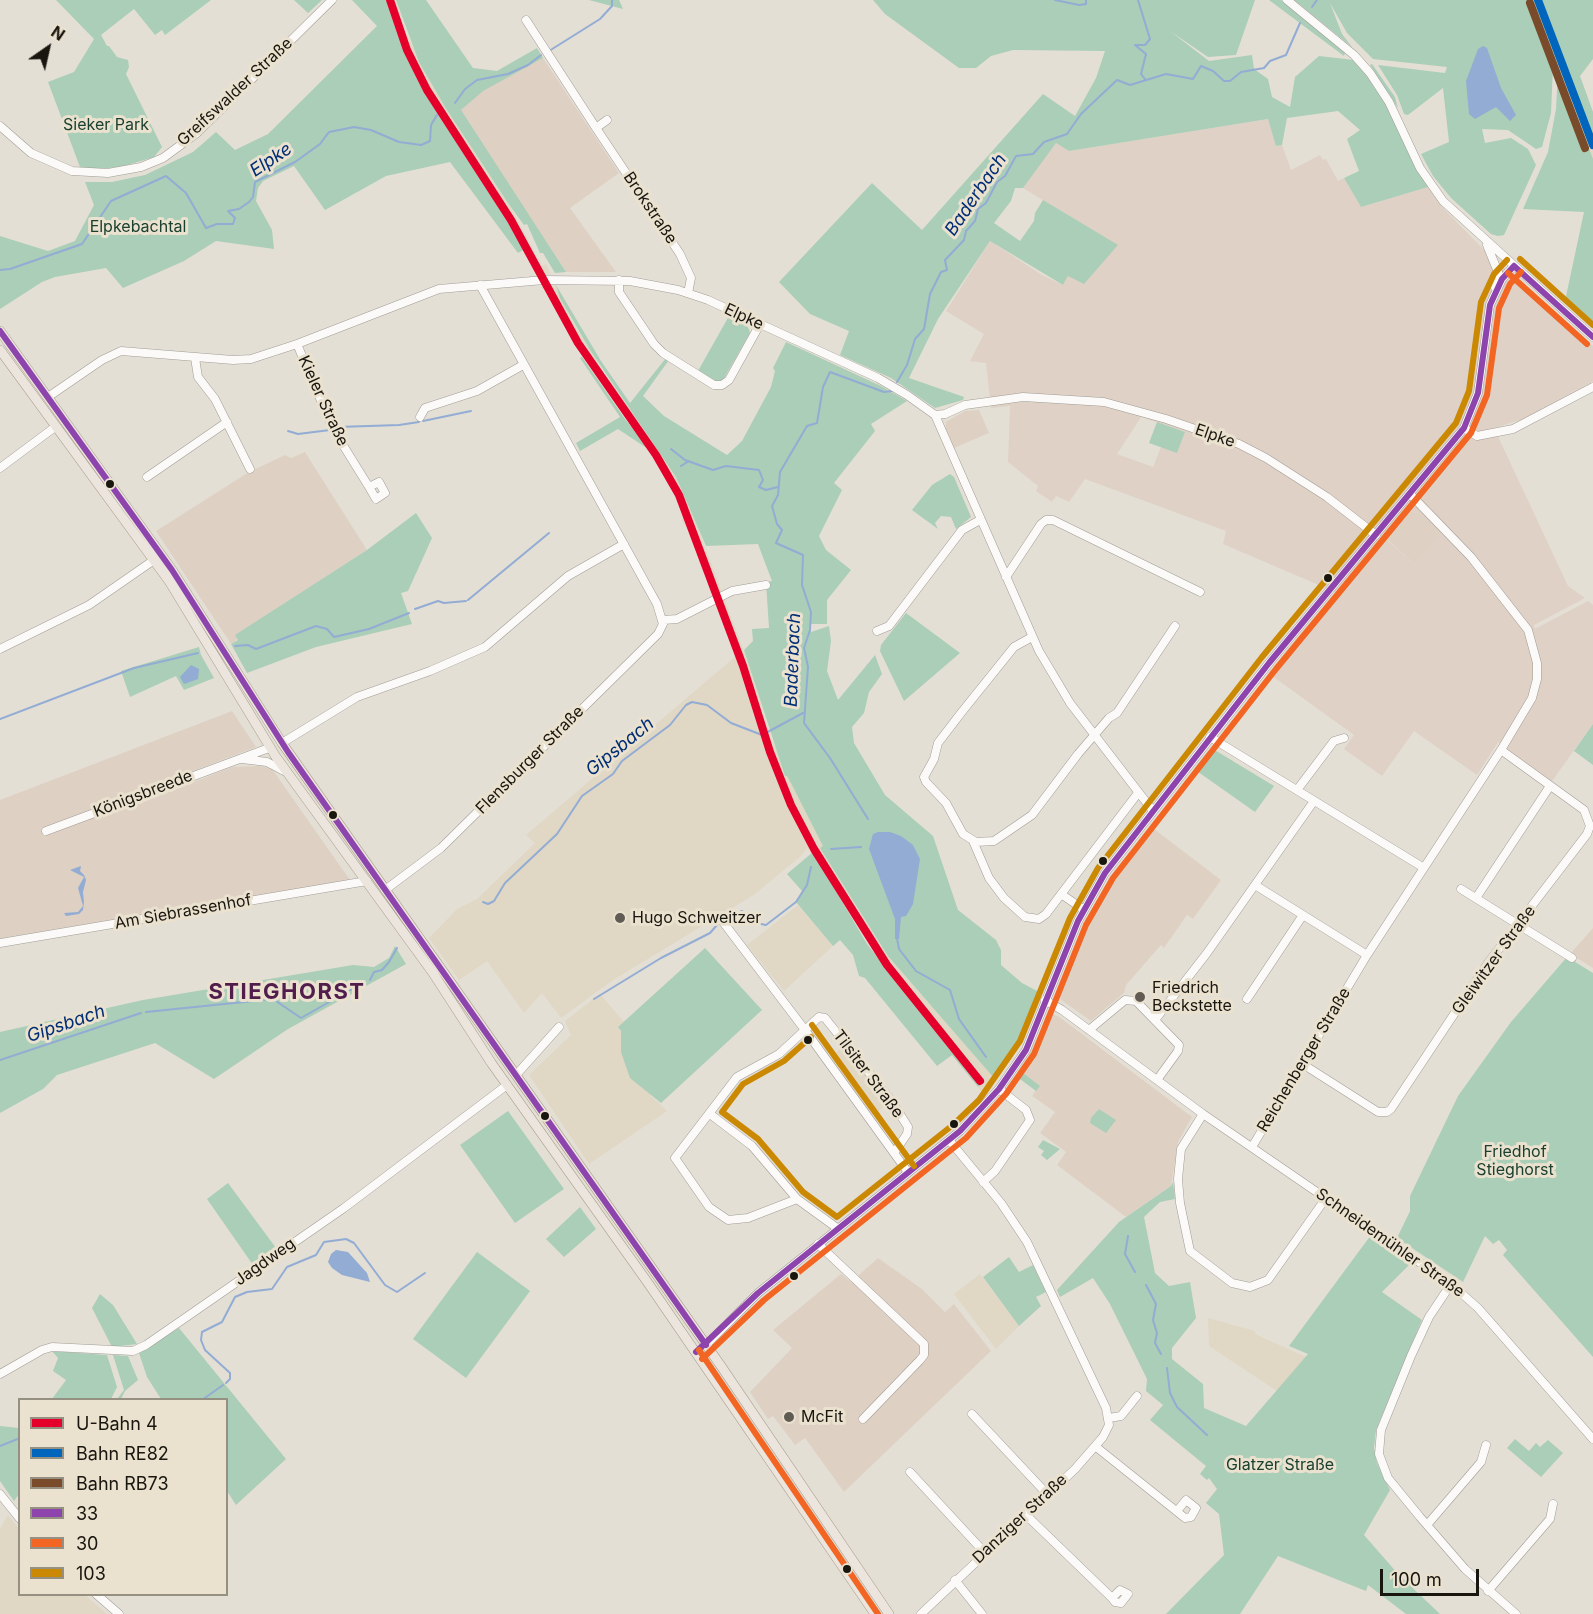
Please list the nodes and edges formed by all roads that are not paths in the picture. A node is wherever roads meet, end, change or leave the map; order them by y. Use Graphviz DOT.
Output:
graph roads {
  1 [pos="332,0"];
  2 [pos="1287,0"];
  3 [pos="526,20"];
  4 [pos="607,120"];
  5 [pos="0,126"];
  6 [pos="596,128"];
  7 [pos="1483,238"];
  8 [pos="1514,266"];
  9 [pos="619,280"];
  10 [pos="480,285"];
  11 [pos="688,293"];
  12 [pos="1494,294"];
  13 [pos="760,324"];
  14 [pos="0,331"];
  15 [pos="1593,337"];
  16 [pos="297,344"];
  17 [pos="0,350"];
  18 [pos="195,358"];
  19 [pos="523,365"];
  20 [pos="1593,387"];
  21 [pos="48,397"];
  22 [pos="38,404"];
  23 [pos="935,416"];
  24 [pos="420,417"];
  25 [pos="65,420"];
  26 [pos="227,422"];
  27 [pos="55,428"];
  28 [pos="1464,428"];
  29 [pos="0,468"];
  30 [pos="250,469"];
  31 [pos="147,477"];
  32 [pos="369,487"];
  33 [pos="1410,494"];
  34 [pos="980,520"];
  35 [pos="1376,534"];
  36 [pos="624,544"];
  37 [pos="154,560"];
  38 [pos="1005,577"];
  39 [pos="766,585"];
  40 [pos="1200,592"];
  41 [pos="664,620"];
  42 [pos="1175,626"];
  43 [pos="877,631"];
  44 [pos="1032,637"];
  45 [pos="0,649"];
  46 [pos="1095,737"];
  47 [pos="1210,737"];
  48 [pos="1344,738"];
  49 [pos="282,743"];
  50 [pos="270,748"];
  51 [pos="1501,750"];
  52 [pos="240,758"];
  53 [pos="288,774"];
  54 [pos="1550,786"];
  55 [pos="1297,790"];
  56 [pos="1138,793"];
  57 [pos="1314,801"];
  58 [pos="1153,811"];
  59 [pos="46,831"];
  60 [pos="973,841"];
  61 [pos="990,843"];
  62 [pos="982,860"];
  63 [pos="1424,868"];
  64 [pos="367,881"];
  65 [pos="1256,885"];
  66 [pos="385,890"];
  67 [pos="1461,890"];
  68 [pos="1061,894"];
  69 [pos="1476,898"];
  70 [pos="1083,909"];
  71 [pos="1303,915"];
  72 [pos="720,918"];
  73 [pos="1519,924"];
  74 [pos="0,943"];
  75 [pos="1367,955"];
  76 [pos="1572,958"];
  77 [pos="1247,999"];
  78 [pos="1045,1000"];
  79 [pos="1155,1020"];
  80 [pos="559,1027"];
  81 [pos="805,1030"];
  82 [pos="1089,1030"];
  83 [pos="1302,1063"];
  84 [pos="516,1075"];
  85 [pos="1156,1080"];
  86 [pos="507,1085"];
  87 [pos="999,1089"];
  88 [pos="710,1114"];
  89 [pos="1203,1114"];
  90 [pos="949,1140"];
  91 [pos="1252,1147"];
  92 [pos="894,1153"];
  93 [pos="908,1171"];
  94 [pos="983,1182"];
  95 [pos="1326,1197"];
  96 [pos="796,1199"];
  97 [pos="837,1228"];
  98 [pos="818,1244"];
  99 [pos="1451,1284"];
  100 [pos="706,1345"];
  101 [pos="696,1352"];
  102 [pos="0,1374"];
  103 [pos="1137,1396"];
  104 [pos="972,1414"];
  105 [pos="1108,1418"];
  106 [pos="863,1419"];
  107 [pos="757,1420"];
  108 [pos="746,1427"];
  109 [pos="1593,1439"];
  110 [pos="1486,1445"];
  111 [pos="1095,1446"];
  112 [pos="910,1472"];
  113 [pos="0,1494"];
  114 [pos="1048,1495"];
  115 [pos="1553,1504"];
  116 [pos="1177,1511"];
  117 [pos="1026,1515"];
  118 [pos="18,1516"];
  119 [pos="1427,1525"];
  120 [pos="985,1553"];
  121 [pos="955,1580"];
  122 [pos="1488,1591"];
  123 [pos="98,1596"];
  124 [pos="1112,1598"];
  125 [pos="119,1614"];
  126 [pos="875,1614"];
  127 [pos="889,1614"];
  128 [pos="921,1614"];
  129 [pos="982,1614"];
  130 [pos="1516,1614"];
  1 -- 5 [label="street, Greifswalder Straße"];
  2 -- 7 [label="street"];
  3 -- 6 [label="street, Brokstraße"];
  4 -- 6 [label="street"];
  6 -- 11 [label="street, Brokstraße"];
  7 -- 8 [label="street"];
  7 -- 12 [label="street"];
  8 -- 12 [label="street"];
  8 -- 15 [label="street"];
  9 -- 10 [label="street, Elpke"];
  9 -- 11 [label="street, Elpke"];
  9 -- 13 [label="street"];
  10 -- 16 [label="street, Elpke"];
  10 -- 19 [label="street"];
  11 -- 13 [label="street, Elpke"];
  12 -- 28 [label="street"];
  13 -- 23 [label="street, Elpke"];
  14 -- 21 [label="main road"];
  16 -- 18 [label="street, Elpke"];
  16 -- 32 [label="street, Kieler Straße"];
  17 -- 22 [label="main road"];
  18 -- 21 [label="street, Elpke"];
  18 -- 26 [label="street"];
  19 -- 24 [label="street"];
  19 -- 36 [label="street"];
  20 -- 28 [label="street"];
  21 -- 22 [label="main road"];
  21 -- 25 [label="main road"];
  22 -- 27 [label="main road"];
  23 -- 34 [label="street"];
  23 -- 35 [label="street, Elpke"];
  25 -- 27 [label="main road"];
  25 -- 49 [label="main road"];
  26 -- 30 [label="street"];
  26 -- 31 [label="street"];
  27 -- 29 [label="street"];
  27 -- 37 [label="main road"];
  28 -- 33 [label="street"];
  33 -- 35 [label="street"];
  33 -- 51 [label="street, Reichenberger Straße"];
  34 -- 38 [label="street"];
  34 -- 43 [label="street"];
  35 -- 47 [label="street"];
  36 -- 41 [label="street"];
  36 -- 49 [label="street"];
  37 -- 45 [label="street"];
  37 -- 50 [label="main road"];
  38 -- 40 [label="street"];
  38 -- 44 [label="street"];
  39 -- 41 [label="street"];
  41 -- 66 [label="street, Flensburger Straße"];
  42 -- 46 [label="street"];
  44 -- 46 [label="street"];
  44 -- 60 [label="street"];
  46 -- 56 [label="street"];
  46 -- 61 [label="street"];
  47 -- 55 [label="street"];
  47 -- 58 [label="street"];
  48 -- 55 [label="street"];
  49 -- 50 [label="main road"];
  49 -- 66 [label="main road"];
  50 -- 52 [label="street, Königsbreede"];
  50 -- 53 [label="main road"];
  51 -- 54 [label="street, Gleiwitzer Straße"];
  51 -- 63 [label="street, Reichenberger Straße"];
  52 -- 53 [label="street"];
  52 -- 59 [label="street, Königsbreede"];
  53 -- 64 [label="main road"];
  54 -- 69 [label="street"];
  54 -- 73 [label="street, Gleiwitzer Straße"];
  55 -- 57 [label="street"];
  56 -- 58 [label="street"];
  56 -- 68 [label="street"];
  57 -- 63 [label="street"];
  57 -- 65 [label="street"];
  58 -- 70 [label="street"];
  60 -- 61 [label="street"];
  60 -- 62 [label="street"];
  61 -- 62 [label="street"];
  62 -- 68 [label="street"];
  63 -- 75 [label="street, Reichenberger Straße"];
  64 -- 74 [label="street, Am Siebrassenhof"];
  64 -- 86 [label="main road"];
  65 -- 71 [label="street"];
  65 -- 79 [label="street"];
  66 -- 84 [label="main road"];
  67 -- 69 [label="street"];
  68 -- 70 [label="street"];
  69 -- 73 [label="street"];
  70 -- 78 [label="street"];
  71 -- 75 [label="street"];
  71 -- 77 [label="street"];
  72 -- 81 [label="street"];
  73 -- 76 [label="street"];
  73 -- 83 [label="street, Gleiwitzer Straße"];
  75 -- 83 [label="street, Reichenberger Straße"];
  78 -- 82 [label="street, Schneidemühler Straße"];
  78 -- 87 [label="street"];
  79 -- 82 [label="street"];
  79 -- 85 [label="street"];
  80 -- 84 [label="street"];
  81 -- 88 [label="street"];
  81 -- 92 [label="street"];
  81 -- 92 [label="street, Tilsiter Straße"];
  82 -- 85 [label="street, Schneidemühler Straße"];
  83 -- 91 [label="street, Reichenberger Straße"];
  84 -- 86 [label="main road"];
  84 -- 100 [label="main road"];
  85 -- 89 [label="street, Schneidemühler Straße"];
  86 -- 101 [label="main road"];
  86 -- 102 [label="street, Jagdweg"];
  87 -- 90 [label="street"];
  87 -- 94 [label="street"];
  88 -- 96 [label="street"];
  88 -- 96 [label="street"];
  89 -- 91 [label="street, Schneidemühler Straße"];
  89 -- 95 [label="street"];
  90 -- 93 [label="street"];
  90 -- 94 [label="street"];
  91 -- 95 [label="street, Schneidemühler Straße"];
  92 -- 93 [label="street"];
  93 -- 97 [label="street"];
  94 -- 105 [label="street"];
  95 -- 99 [label="street, Schneidemühler Straße"];
  96 -- 97 [label="street"];
  97 -- 98 [label="street"];
  98 -- 100 [label="street"];
  98 -- 106 [label="street"];
  99 -- 109 [label="street, Schneidemühler Straße"];
  99 -- 119 [label="street"];
  100 -- 101 [label="main road"];
  100 -- 107 [label="main road"];
  101 -- 108 [label="main road"];
  103 -- 105 [label="street"];
  104 -- 114 [label="street"];
  105 -- 111 [label="street, Danziger Straße"];
  107 -- 108 [label="main road"];
  107 -- 127 [label="main road"];
  108 -- 126 [label="main road"];
  110 -- 119 [label="street"];
  111 -- 114 [label="street, Danziger Straße"];
  111 -- 116 [label="street"];
  112 -- 120 [label="street"];
  113 -- 118 [label="street"];
  114 -- 117 [label="street, Danziger Straße"];
  115 -- 122 [label="street"];
  117 -- 120 [label="street, Danziger Straße"];
  117 -- 124 [label="street"];
  119 -- 122 [label="street"];
  120 -- 121 [label="street, Danziger Straße"];
  121 -- 128 [label="street, Danziger Straße"];
  121 -- 129 [label="street"];
  122 -- 130 [label="street"];
  123 -- 125 [label="street"];
}
